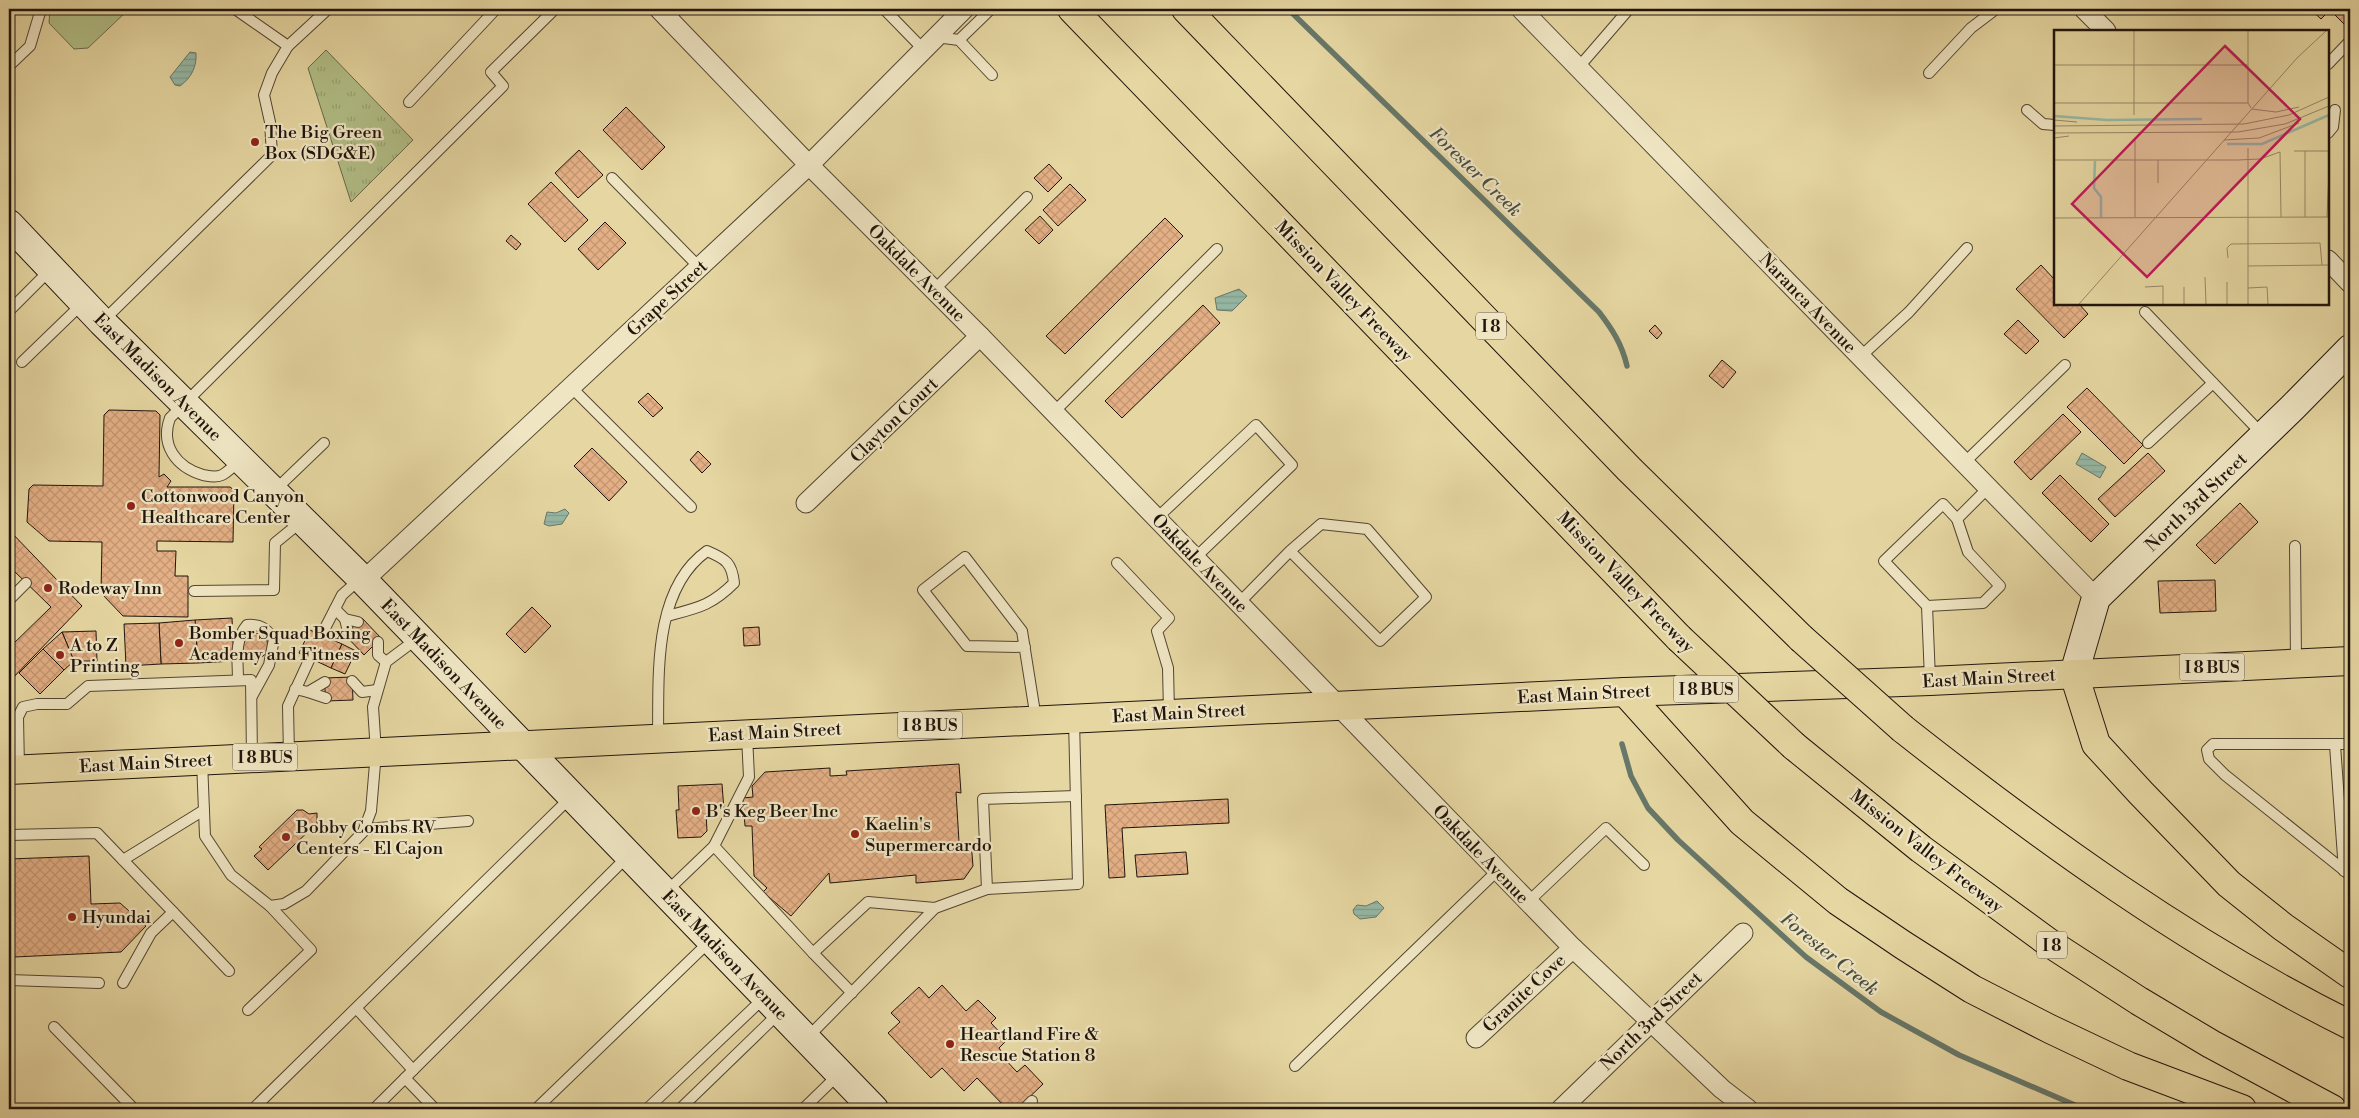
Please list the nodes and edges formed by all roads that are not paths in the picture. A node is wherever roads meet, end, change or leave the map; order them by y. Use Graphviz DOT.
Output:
graph roads {
  1 [pos="41,9"];
  2 [pos="235,9"];
  3 [pos="328,9"];
  4 [pos="496,9"];
  5 [pos="555,9"];
  6 [pos="884,9"];
  7 [pos="964,9"];
  8 [pos="992,9"];
  9 [pos="1072,9"];
  10 [pos="1186,9"];
  11 [pos="1521,9"];
  12 [pos="1629,9"];
  13 [pos="1996,9"];
  14 [pos="2084,9"];
  15 [pos="668,12"];
  16 [pos="2105,30"];
  17 [pos="959,40"];
  18 [pos="2350,41"];
  19 [pos="930,43"];
  20 [pos="288,46"];
  21 [pos="2329,63"];
  22 [pos="9,66"];
  23 [pos="1578,68"];
  24 [pos="1929,73"];
  25 [pos="992,75"];
  26 [pos="409,102"];
  27 [pos="2027,110"];
  28 [pos="2335,110"];
  29 [pos="2054,125"];
  30 [pos="2329,131"];
  31 [pos="809,165"];
  32 [pos="612,178"];
  33 [pos="1027,197"];
  34 [pos="9,224"];
  35 [pos="1967,248"];
  36 [pos="1217,250"];
  37 [pos="2329,261"];
  38 [pos="699,267"];
  39 [pos="51,268"];
  40 [pos="2350,283"];
  41 [pos="934,290"];
  42 [pos="84,302"];
  43 [pos="9,311"];
  44 [pos="2145,312"];
  45 [pos="102,322"];
  46 [pos="980,336"];
  47 [pos="2350,349"];
  48 [pos="1860,357"];
  49 [pos="22,362"];
  50 [pos="2065,365"];
  51 [pos="2213,383"];
  52 [pos="572,386"];
  53 [pos="184,402"];
  54 [pos="1054,412"];
  55 [pos="2264,436"];
  56 [pos="324,443"];
  57 [pos="2148,443"];
  58 [pos="241,459"];
  59 [pos="1964,463"];
  60 [pos="1988,488"];
  61 [pos="273,491"];
  62 [pos="806,503"];
  63 [pos="691,506"];
  64 [pos="1157,518"];
  65 [pos="1957,519"];
  66 [pos="302,520"];
  67 [pos="2295,546"];
  68 [pos="1290,552"];
  69 [pos="1195,558"];
  70 [pos="1117,563"];
  71 [pos="362,579"];
  72 [pos="26,583"];
  73 [pos="194,590"];
  74 [pos="2096,598"];
  75 [pos="9,600"];
  76 [pos="1239,603"];
  77 [pos="1927,606"];
  78 [pos="335,609"];
  79 [pos="667,616"];
  80 [pos="345,619"];
  81 [pos="358,622"];
  82 [pos="348,632"];
  83 [pos="322,634"];
  84 [pos="418,638"];
  85 [pos="378,642"];
  86 [pos="1024,647"];
  87 [pos="367,652"];
  88 [pos="310,658"];
  89 [pos="382,658"];
  90 [pos="2350,661"];
  91 [pos="2296,663"];
  92 [pos="2074,674"];
  93 [pos="238,680"];
  94 [pos="352,681"];
  95 [pos="1930,681"];
  96 [pos="325,682"];
  97 [pos="295,689"];
  98 [pos="377,690"];
  99 [pos="308,692"];
  100 [pos="1625,692"];
  101 [pos="251,697"];
  102 [pos="326,698"];
  103 [pos="1338,705"];
  104 [pos="1169,713"];
  105 [pos="1074,718"];
  106 [pos="1036,720"];
  107 [pos="747,733"];
  108 [pos="658,738"];
  109 [pos="522,744"];
  110 [pos="2350,744"];
  111 [pos="2335,745"];
  112 [pos="376,752"];
  113 [pos="289,756"];
  114 [pos="252,758"];
  115 [pos="202,760"];
  116 [pos="14,769"];
  117 [pos="572,796"];
  118 [pos="1076,796"];
  119 [pos="204,810"];
  120 [pos="468,821"];
  121 [pos="364,829"];
  122 [pos="9,835"];
  123 [pos="714,846"];
  124 [pos="628,855"];
  125 [pos="123,860"];
  126 [pos="1644,866"];
  127 [pos="1497,871"];
  128 [pos="2347,873"];
  129 [pos="987,889"];
  130 [pos="665,892"];
  131 [pos="1528,902"];
  132 [pos="270,906"];
  133 [pos="935,908"];
  134 [pos="173,912"];
  135 [pos="1743,933"];
  136 [pos="711,940"];
  137 [pos="1573,948"];
  138 [pos="813,953"];
  139 [pos="229,971"];
  140 [pos="2350,974"];
  141 [pos="9,980"];
  142 [pos="99,983"];
  143 [pos="123,984"];
  144 [pos="852,993"];
  145 [pos="773,1004"];
  146 [pos="356,1009"];
  147 [pos="248,1010"];
  148 [pos="1651,1020"];
  149 [pos="2350,1025"];
  150 [pos="54,1027"];
  151 [pos="1476,1038"];
  152 [pos="806,1039"];
  153 [pos="1295,1066"];
  154 [pos="413,1070"];
  155 [pos="839,1074"];
  156 [pos="405,1078"];
  157 [pos="1032,1101"];
  158 [pos="134,1109"];
  159 [pos="253,1109"];
  160 [pos="374,1109"];
  161 [pos="435,1109"];
  162 [pos="536,1109"];
  163 [pos="647,1109"];
  164 [pos="680,1109"];
  165 [pos="803,1109"];
  166 [pos="874,1109"];
  167 [pos="1024,1109"];
  168 [pos="1561,1109"];
  169 [pos="1748,1109"];
  170 [pos="2242,1109"];
  171 [pos="2332,1109"];
  1 -- 22 [label="lane"];
  2 -- 20 [label="lane"];
  3 -- 20 [label="lane"];
  4 -- 26 [label="lane"];
  5 -- 53 [label="lane"];
  6 -- 19 [label="lane"];
  7 -- 19 [label="street, Grape Street"];
  8 -- 17 [label="lane"];
  9 -- 171 [label="main road, Mission Valley Freeway / I 8, bridge"];
  10 -- 149 [label="main road, I 8, bridge"];
  11 -- 23 [label="street, Naranca Avenue"];
  12 -- 23 [label="lane"];
  13 -- 24 [label="lane"];
  14 -- 16 [label="street"];
  15 -- 31 [label="street, Oakdale Avenue"];
  17 -- 19 [label="lane"];
  17 -- 25 [label="lane"];
  18 -- 21 [label="lane"];
  19 -- 31 [label="street, Grape Street"];
  20 -- 45 [label="lane"];
  23 -- 48 [label="street, Naranca Avenue"];
  27 -- 29 [label="lane"];
  28 -- 30 [label="lane"];
  31 -- 38 [label="street, Grape Street"];
  31 -- 41 [label="street, Oakdale Avenue"];
  32 -- 38 [label="lane"];
  33 -- 41 [label="lane"];
  34 -- 39 [label="street, East Madison Avenue"];
  35 -- 48 [label="lane"];
  36 -- 54 [label="lane"];
  37 -- 40 [label="street"];
  38 -- 52 [label="street, Grape Street"];
  39 -- 42 [label="street, East Madison Avenue"];
  39 -- 43 [label="lane"];
  41 -- 46 [label="street, Oakdale Avenue"];
  42 -- 45 [label="street, East Madison Avenue"];
  42 -- 49 [label="lane"];
  44 -- 51 [label="lane"];
  45 -- 53 [label="street, East Madison Avenue"];
  46 -- 54 [label="street, Oakdale Avenue"];
  46 -- 62 [label="street, Clayton Court"];
  47 -- 55 [label="street, North 3rd Street"];
  48 -- 59 [label="street, Naranca Avenue"];
  50 -- 59 [label="lane"];
  51 -- 55 [label="lane"];
  51 -- 57 [label="lane"];
  52 -- 63 [label="lane"];
  52 -- 71 [label="street, Grape Street"];
  53 -- 58 [label="street, East Madison Avenue"];
  53 -- 58 [label="lane"];
  54 -- 64 [label="street, Oakdale Avenue"];
  55 -- 74 [label="street, North 3rd Street"];
  56 -- 61 [label="lane"];
  58 -- 61 [label="street, East Madison Avenue"];
  59 -- 60 [label="street, Naranca Avenue"];
  60 -- 65 [label="lane"];
  60 -- 74 [label="street, Naranca Avenue"];
  61 -- 66 [label="street, East Madison Avenue"];
  64 -- 69 [label="street, Oakdale Avenue"];
  64 -- 69 [label="lane"];
  65 -- 77 [label="lane"];
  65 -- 77 [label="lane"];
  66 -- 71 [label="street, East Madison Avenue"];
  66 -- 73 [label="lane"];
  67 -- 91 [label="lane"];
  68 -- 68 [label="lane"];
  68 -- 76 [label="lane"];
  69 -- 76 [label="street, Oakdale Avenue"];
  70 -- 104 [label="lane"];
  71 -- 78 [label="lane"];
  71 -- 84 [label="street, East Madison Avenue"];
  72 -- 75 [label="lane"];
  74 -- 92 [label="street, North 3rd Street"];
  76 -- 103 [label="street, Oakdale Avenue"];
  77 -- 95 [label="lane"];
  78 -- 80 [label="lane"];
  78 -- 83 [label="lane"];
  79 -- 79 [label="lane"];
  79 -- 108 [label="lane"];
  80 -- 81 [label="lane"];
  80 -- 82 [label="lane"];
  84 -- 89 [label="lane"];
  84 -- 109 [label="street, East Madison Avenue"];
  85 -- 89 [label="lane"];
  86 -- 86 [label="lane"];
  86 -- 106 [label="lane"];
  87 -- 89 [label="lane"];
  88 -- 97 [label="lane"];
  89 -- 98 [label="lane"];
  90 -- 91 [label="main road, East Main Street / I 8 BUS"];
  91 -- 92 [label="main road, East Main Street / I 8 BUS"];
  92 -- 95 [label="main road, East Main Street / I 8 BUS"];
  92 -- 140 [label="main road"];
  93 -- 101 [label="lane"];
  93 -- 101 [label="lane"];
  93 -- 116 [label="lane"];
  94 -- 98 [label="lane"];
  95 -- 100 [label="main road, East Main Street / I 8 BUS"];
  96 -- 99 [label="lane"];
  97 -- 99 [label="lane"];
  97 -- 113 [label="lane"];
  98 -- 112 [label="lane"];
  99 -- 102 [label="lane"];
  100 -- 103 [label="main road, East Main Street / I 8 BUS"];
  100 -- 170 [label="main road"];
  101 -- 114 [label="lane"];
  103 -- 104 [label="main road, East Main Street / I 8 BUS"];
  103 -- 127 [label="street, Oakdale Avenue"];
  104 -- 105 [label="main road, East Main Street / I 8 BUS"];
  105 -- 106 [label="main road, East Main Street / I 8 BUS"];
  105 -- 118 [label="lane"];
  106 -- 107 [label="main road, East Main Street / I 8 BUS"];
  107 -- 108 [label="main road, East Main Street / I 8 BUS"];
  107 -- 123 [label="lane"];
  108 -- 109 [label="main road, East Main Street / I 8 BUS"];
  109 -- 112 [label="main road, East Main Street / I 8 BUS"];
  109 -- 117 [label="street, East Madison Avenue"];
  110 -- 111 [label="lane"];
  111 -- 128 [label="lane"];
  111 -- 128 [label="lane"];
  112 -- 113 [label="main road, East Main Street / I 8 BUS"];
  112 -- 121 [label="lane"];
  113 -- 114 [label="main road, East Main Street / I 8 BUS"];
  114 -- 115 [label="main road, East Main Street / I 8 BUS"];
  115 -- 116 [label="main road, East Main Street / I 8 BUS"];
  115 -- 119 [label="lane"];
  117 -- 124 [label="street, East Madison Avenue"];
  117 -- 146 [label="lane"];
  118 -- 129 [label="lane"];
  118 -- 129 [label="lane"];
  119 -- 125 [label="lane"];
  119 -- 132 [label="lane"];
  120 -- 121 [label="lane"];
  121 -- 132 [label="lane"];
  122 -- 125 [label="lane"];
  123 -- 130 [label="lane"];
  123 -- 138 [label="lane"];
  124 -- 130 [label="street, East Madison Avenue"];
  124 -- 154 [label="lane"];
  125 -- 134 [label="lane"];
  126 -- 131 [label="lane"];
  127 -- 131 [label="street, Oakdale Avenue"];
  127 -- 153 [label="lane"];
  129 -- 133 [label="lane"];
  130 -- 136 [label="street, East Madison Avenue"];
  131 -- 137 [label="street, Oakdale Avenue"];
  132 -- 147 [label="lane"];
  133 -- 138 [label="lane"];
  133 -- 144 [label="lane"];
  134 -- 139 [label="lane"];
  134 -- 143 [label="lane"];
  135 -- 148 [label="street, North 3rd Street"];
  136 -- 145 [label="street, East Madison Avenue"];
  136 -- 162 [label="lane"];
  137 -- 148 [label="street, Oakdale Avenue"];
  137 -- 151 [label="street, Granite Cove"];
  138 -- 144 [label="lane"];
  141 -- 142 [label="lane"];
  144 -- 152 [label="lane"];
  145 -- 152 [label="street, East Madison Avenue"];
  145 -- 163 [label="lane"];
  145 -- 164 [label="lane"];
  146 -- 154 [label="lane"];
  146 -- 159 [label="lane"];
  148 -- 168 [label="street, North 3rd Street"];
  148 -- 169 [label="street, Oakdale Avenue"];
  150 -- 158 [label="lane"];
  152 -- 155 [label="street, East Madison Avenue"];
  154 -- 156 [label="lane"];
  155 -- 165 [label="lane"];
  155 -- 166 [label="street, East Madison Avenue"];
  156 -- 160 [label="lane"];
  156 -- 161 [label="lane"];
  157 -- 167 [label="lane"];
}
